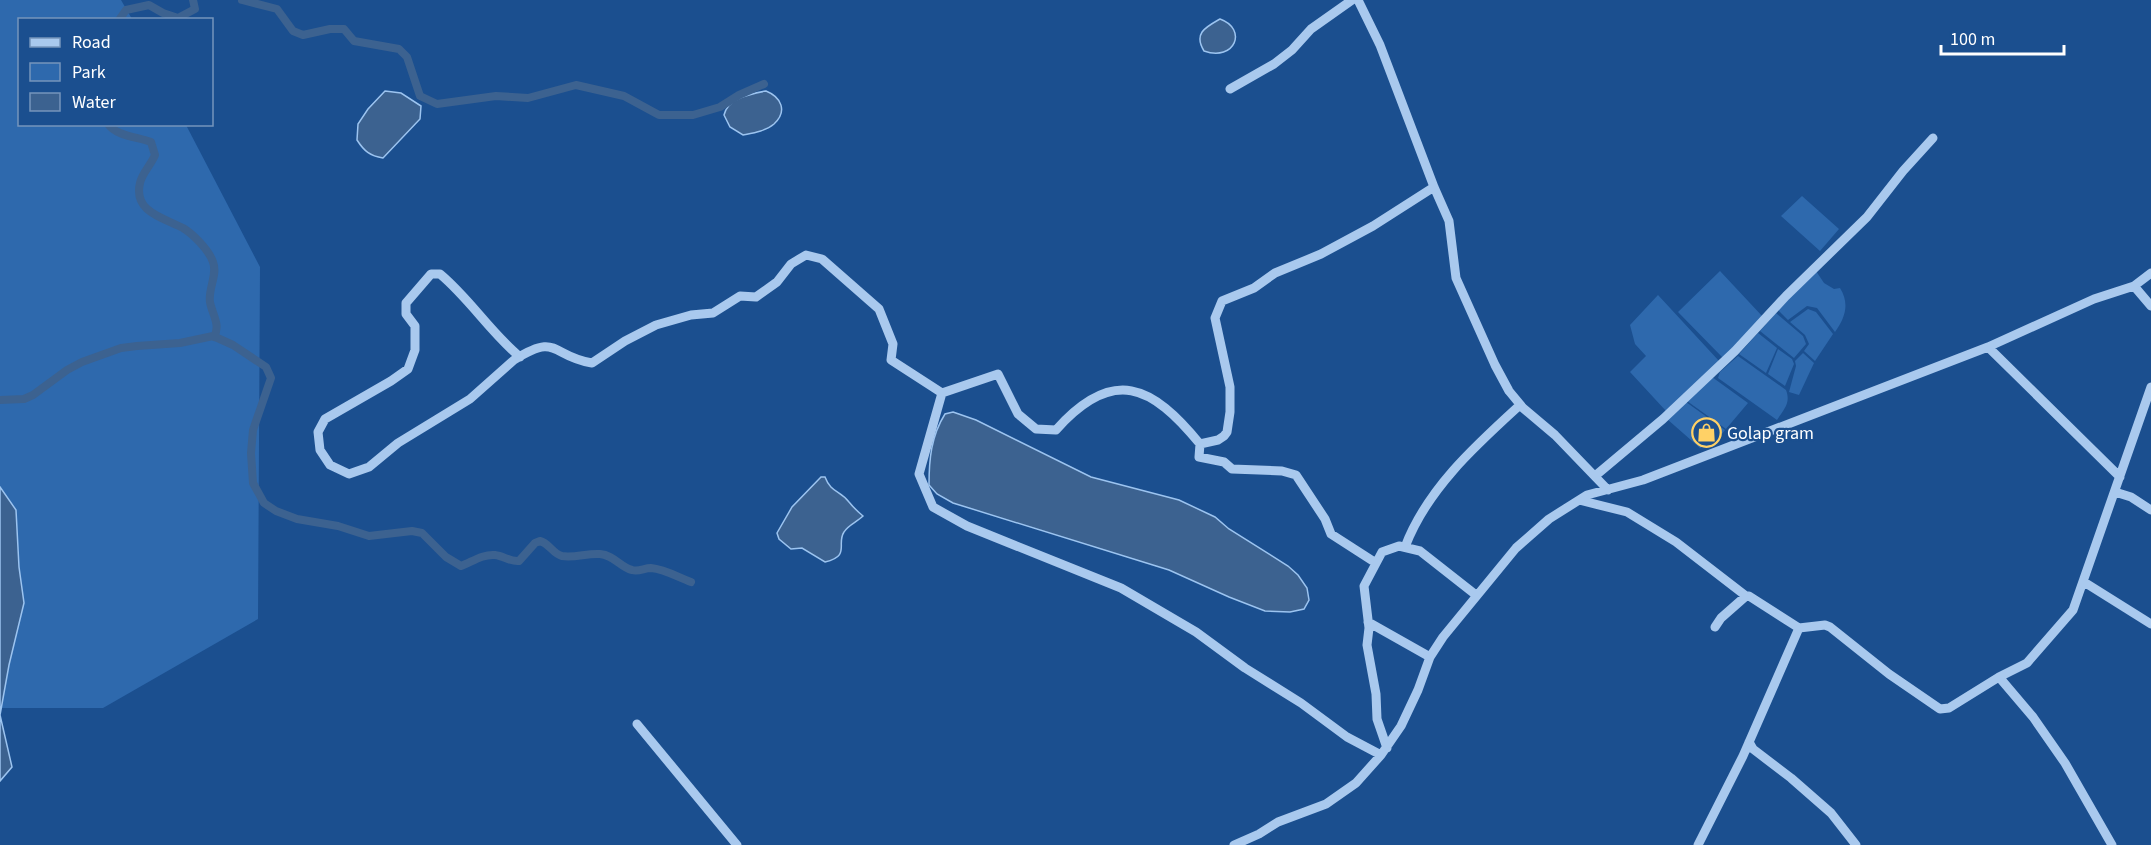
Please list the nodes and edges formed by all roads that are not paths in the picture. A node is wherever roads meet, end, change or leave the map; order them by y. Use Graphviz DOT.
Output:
graph roads {
  1 [pos="1352,0"];
  2 [pos="1358,0"];
  3 [pos="1230,89"];
  4 [pos="1933,138"];
  5 [pos="1434,187"];
  6 [pos="2151,273"];
  7 [pos="2134,286"];
  8 [pos="2151,306"];
  9 [pos="1988,347"];
  10 [pos="520,357"];
  11 [pos="2151,387"];
  12 [pos="942,393"];
  13 [pos="1520,405"];
  14 [pos="2148,409"];
  15 [pos="1200,444"];
  16 [pos="1595,476"];
  17 [pos="2120,477"];
  18 [pos="1608,490"];
  19 [pos="2115,492"];
  20 [pos="1579,500"];
  21 [pos="2151,510"];
  22 [pos="1405,547"];
  23 [pos="1376,563"];
  24 [pos="2084,582"];
  25 [pos="1476,595"];
  26 [pos="1746,596"];
  27 [pos="1368,622"];
  28 [pos="2151,624"];
  29 [pos="1715,627"];
  30 [pos="1799,628"];
  31 [pos="1430,657"];
  32 [pos="1999,677"];
  33 [pos="637,724"];
  34 [pos="1749,742"];
  35 [pos="1384,751"];
  36 [pos="737,845"];
  37 [pos="1234,845"];
  38 [pos="1698,845"];
  39 [pos="1856,845"];
  40 [pos="2112,845"];
  1 -- 3 [label="street"];
  2 -- 5 [label="street"];
  4 -- 16 [label="street"];
  5 -- 13 [label="street"];
  5 -- 15 [label="street"];
  6 -- 7 [label="street"];
  7 -- 8 [label="street"];
  7 -- 9 [label="street"];
  9 -- 17 [label="street"];
  9 -- 18 [label="street"];
  10 -- 10 [label="street"];
  10 -- 12 [label="street"];
  11 -- 14 [label="street"];
  12 -- 15 [label="street"];
  12 -- 35 [label="street"];
  13 -- 16 [label="street"];
  13 -- 22 [label="street"];
  14 -- 17 [label="street"];
  15 -- 23 [label="street"];
  16 -- 18 [label="street"];
  17 -- 19 [label="street"];
  18 -- 20 [label="street"];
  19 -- 21 [label="street"];
  19 -- 24 [label="street"];
  20 -- 25 [label="street"];
  20 -- 26 [label="street"];
  22 -- 23 [label="street"];
  22 -- 25 [label="street"];
  23 -- 27 [label="street"];
  24 -- 28 [label="street"];
  24 -- 32 [label="street"];
  25 -- 31 [label="street"];
  26 -- 29 [label="street"];
  26 -- 30 [label="street"];
  27 -- 31 [label="street"];
  27 -- 35 [label="street"];
  30 -- 32 [label="street"];
  30 -- 34 [label="street"];
  31 -- 35 [label="street"];
  32 -- 40 [label="street"];
  33 -- 36 [label="street"];
  34 -- 38 [label="street"];
  34 -- 39 [label="street"];
  35 -- 37 [label="street"];
}
